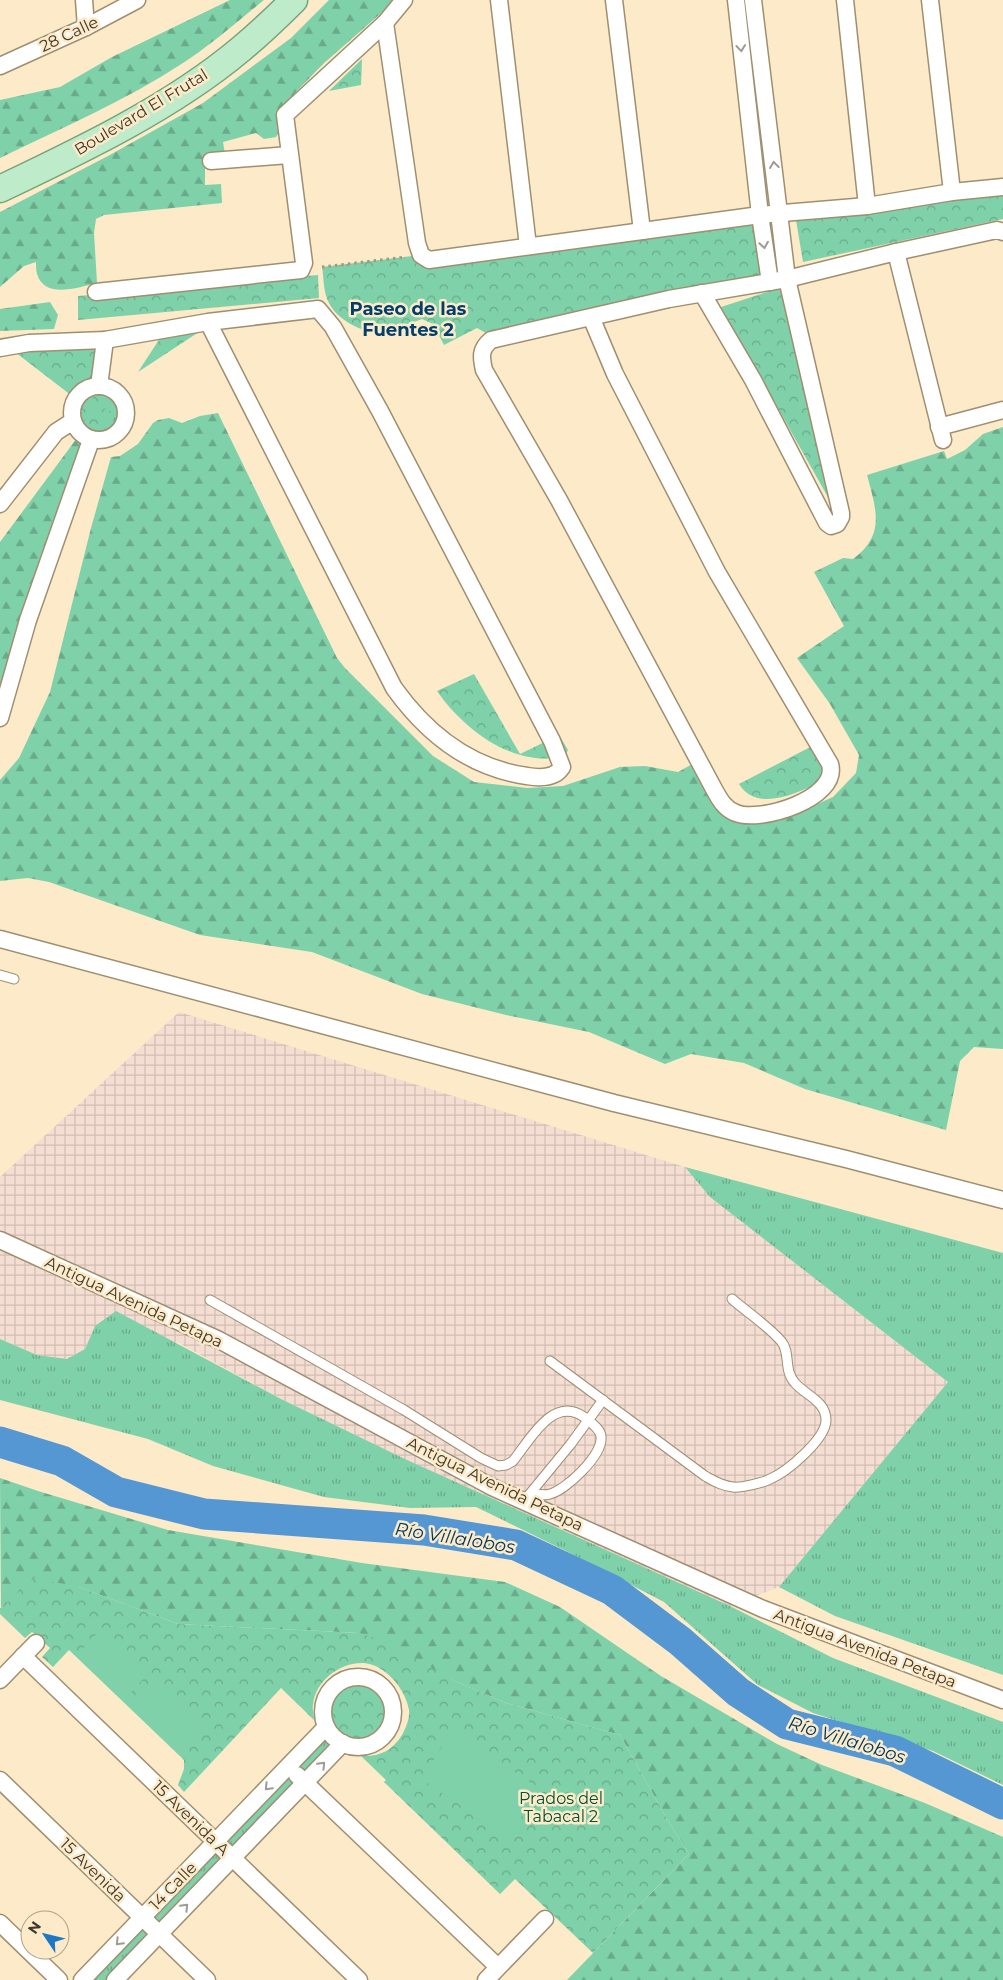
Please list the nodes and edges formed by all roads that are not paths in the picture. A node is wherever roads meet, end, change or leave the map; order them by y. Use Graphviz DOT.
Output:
graph roads {
  1 [pos="84,0"];
  2 [pos="137,0"];
  3 [pos="294,0"];
  4 [pos="404,0"];
  5 [pos="498,0"];
  6 [pos="614,0"];
  7 [pos="736,0"];
  8 [pos="754,0"];
  9 [pos="844,0"];
  10 [pos="930,0"];
  11 [pos="385,23"];
  12 [pos="86,27"];
  13 [pos="0,66"];
  14 [pos="289,155"];
  15 [pos="211,161"];
  16 [pos="1003,187"];
  17 [pos="0,188"];
  18 [pos="952,192"];
  19 [pos="867,206"];
  20 [pos="780,214"];
  21 [pos="760,215"];
  22 [pos="642,232"];
  23 [pos="1003,232"];
  24 [pos="528,246"];
  25 [pos="896,252"];
  26 [pos="788,279"];
  27 [pos="770,282"];
  28 [pos="96,292"];
  29 [pos="702,293"];
  30 [pos="591,317"];
  31 [pos="208,322"];
  32 [pos="106,340"];
  33 [pos="0,348"];
  34 [pos="99,386"];
  35 [pos="1003,410"];
  36 [pos="73,421"];
  37 [pos="91,440"];
  38 [pos="0,504"];
  39 [pos="0,718"];
  40 [pos="0,939"];
  41 [pos="0,975"];
  42 [pos="14,979"];
  43 [pos="1003,1200"];
  44 [pos="0,1240"];
  45 [pos="732,1299"];
  46 [pos="210,1300"];
  47 [pos="550,1361"];
  48 [pos="603,1400"];
  49 [pos="588,1420"];
  50 [pos="527,1497"];
  51 [pos="36,1643"];
  52 [pos="23,1656"];
  53 [pos="0,1680"];
  54 [pos="1003,1700"];
  55 [pos="326,1727"];
  56 [pos="343,1743"];
  57 [pos="288,1767"];
  58 [pos="0,1780"];
  59 [pos="305,1782"];
  60 [pos="215,1842"];
  61 [pos="232,1858"];
  62 [pos="142,1918"];
  63 [pos="545,1919"];
  64 [pos="0,1923"];
  65 [pos="159,1934"];
  66 [pos="498,1967"];
  67 [pos="59,1980"];
  68 [pos="82,1980"];
  69 [pos="115,1980"];
  70 [pos="207,1980"];
  71 [pos="359,1980"];
  72 [pos="486,1980"];
  1 -- 12 [label="street"];
  2 -- 12 [label="street, 28 Calle"];
  3 -- 17 [label="main road, Boulevard El Frutal"];
  4 -- 11 [label="street"];
  5 -- 24 [label="street"];
  6 -- 22 [label="street"];
  7 -- 21 [label="street, one-way"];
  20 -- 8 [label="street, one-way"];
  9 -- 19 [label="street"];
  10 -- 18 [label="street"];
  11 -- 14 [label="street"];
  11 -- 24 [label="street"];
  12 -- 13 [label="street, 28 Calle"];
  14 -- 15 [label="street"];
  14 -- 28 [label="street"];
  16 -- 18 [label="street"];
  18 -- 19 [label="street"];
  19 -- 20 [label="street"];
  20 -- 21 [label="street"];
  20 -- 26 [label="street"];
  21 -- 22 [label="street"];
  21 -- 27 [label="street, one-way"];
  22 -- 24 [label="street"];
  23 -- 25 [label="street"];
  25 -- 26 [label="street"];
  25 -- 35 [label="street"];
  26 -- 27 [label="street"];
  26 -- 29 [label="street"];
  27 -- 29 [label="street"];
  29 -- 30 [label="street"];
  30 -- 30 [label="street"];
  31 -- 31 [label="street"];
  31 -- 32 [label="street"];
  32 -- 33 [label="street"];
  32 -- 34 [label="street"];
  34 -- 36 [label="street"];
  34 -- 37 [label="street"];
  36 -- 37 [label="street"];
  36 -- 38 [label="street"];
  37 -- 39 [label="street"];
  40 -- 43 [label="street"];
  41 -- 42 [label="lane"];
  44 -- 50 [label="street, Antigua Avenida Petapa"];
  45 -- 48 [label="lane"];
  46 -- 49 [label="lane"];
  47 -- 48 [label="lane"];
  48 -- 49 [label="lane"];
  49 -- 50 [label="lane"];
  49 -- 50 [label="lane"];
  50 -- 54 [label="street, Antigua Avenida Petapa"];
  51 -- 52 [label="street"];
  52 -- 53 [label="street"];
  52 -- 60 [label="street, 15 Avenida A"];
  55 -- 56 [label="street"];
  55 -- 56 [label="street"];
  55 -- 57 [label="street, 14 Calle"];
  59 -- 56 [label="street, 14 Calle, one-way"];
  57 -- 59 [label="street"];
  57 -- 60 [label="street, 14 Calle, one-way"];
  58 -- 62 [label="street, 15 Avenida"];
  59 -- 61 [label="street, 14 Calle"];
  59 -- 66 [label="street"];
  60 -- 61 [label="street, 15 Avenida A"];
  60 -- 62 [label="street, 14 Calle"];
  65 -- 61 [label="street, 14 Calle, one-way"];
  61 -- 71 [label="street, 15 Avenida A"];
  62 -- 65 [label="street, 15 Avenida"];
  62 -- 68 [label="street, 14 Calle, one-way"];
  63 -- 66 [label="street"];
  64 -- 67 [label="street"];
  65 -- 69 [label="street, 14 Calle"];
  65 -- 70 [label="street, 15 Avenida"];
  66 -- 72 [label="street"];
}
